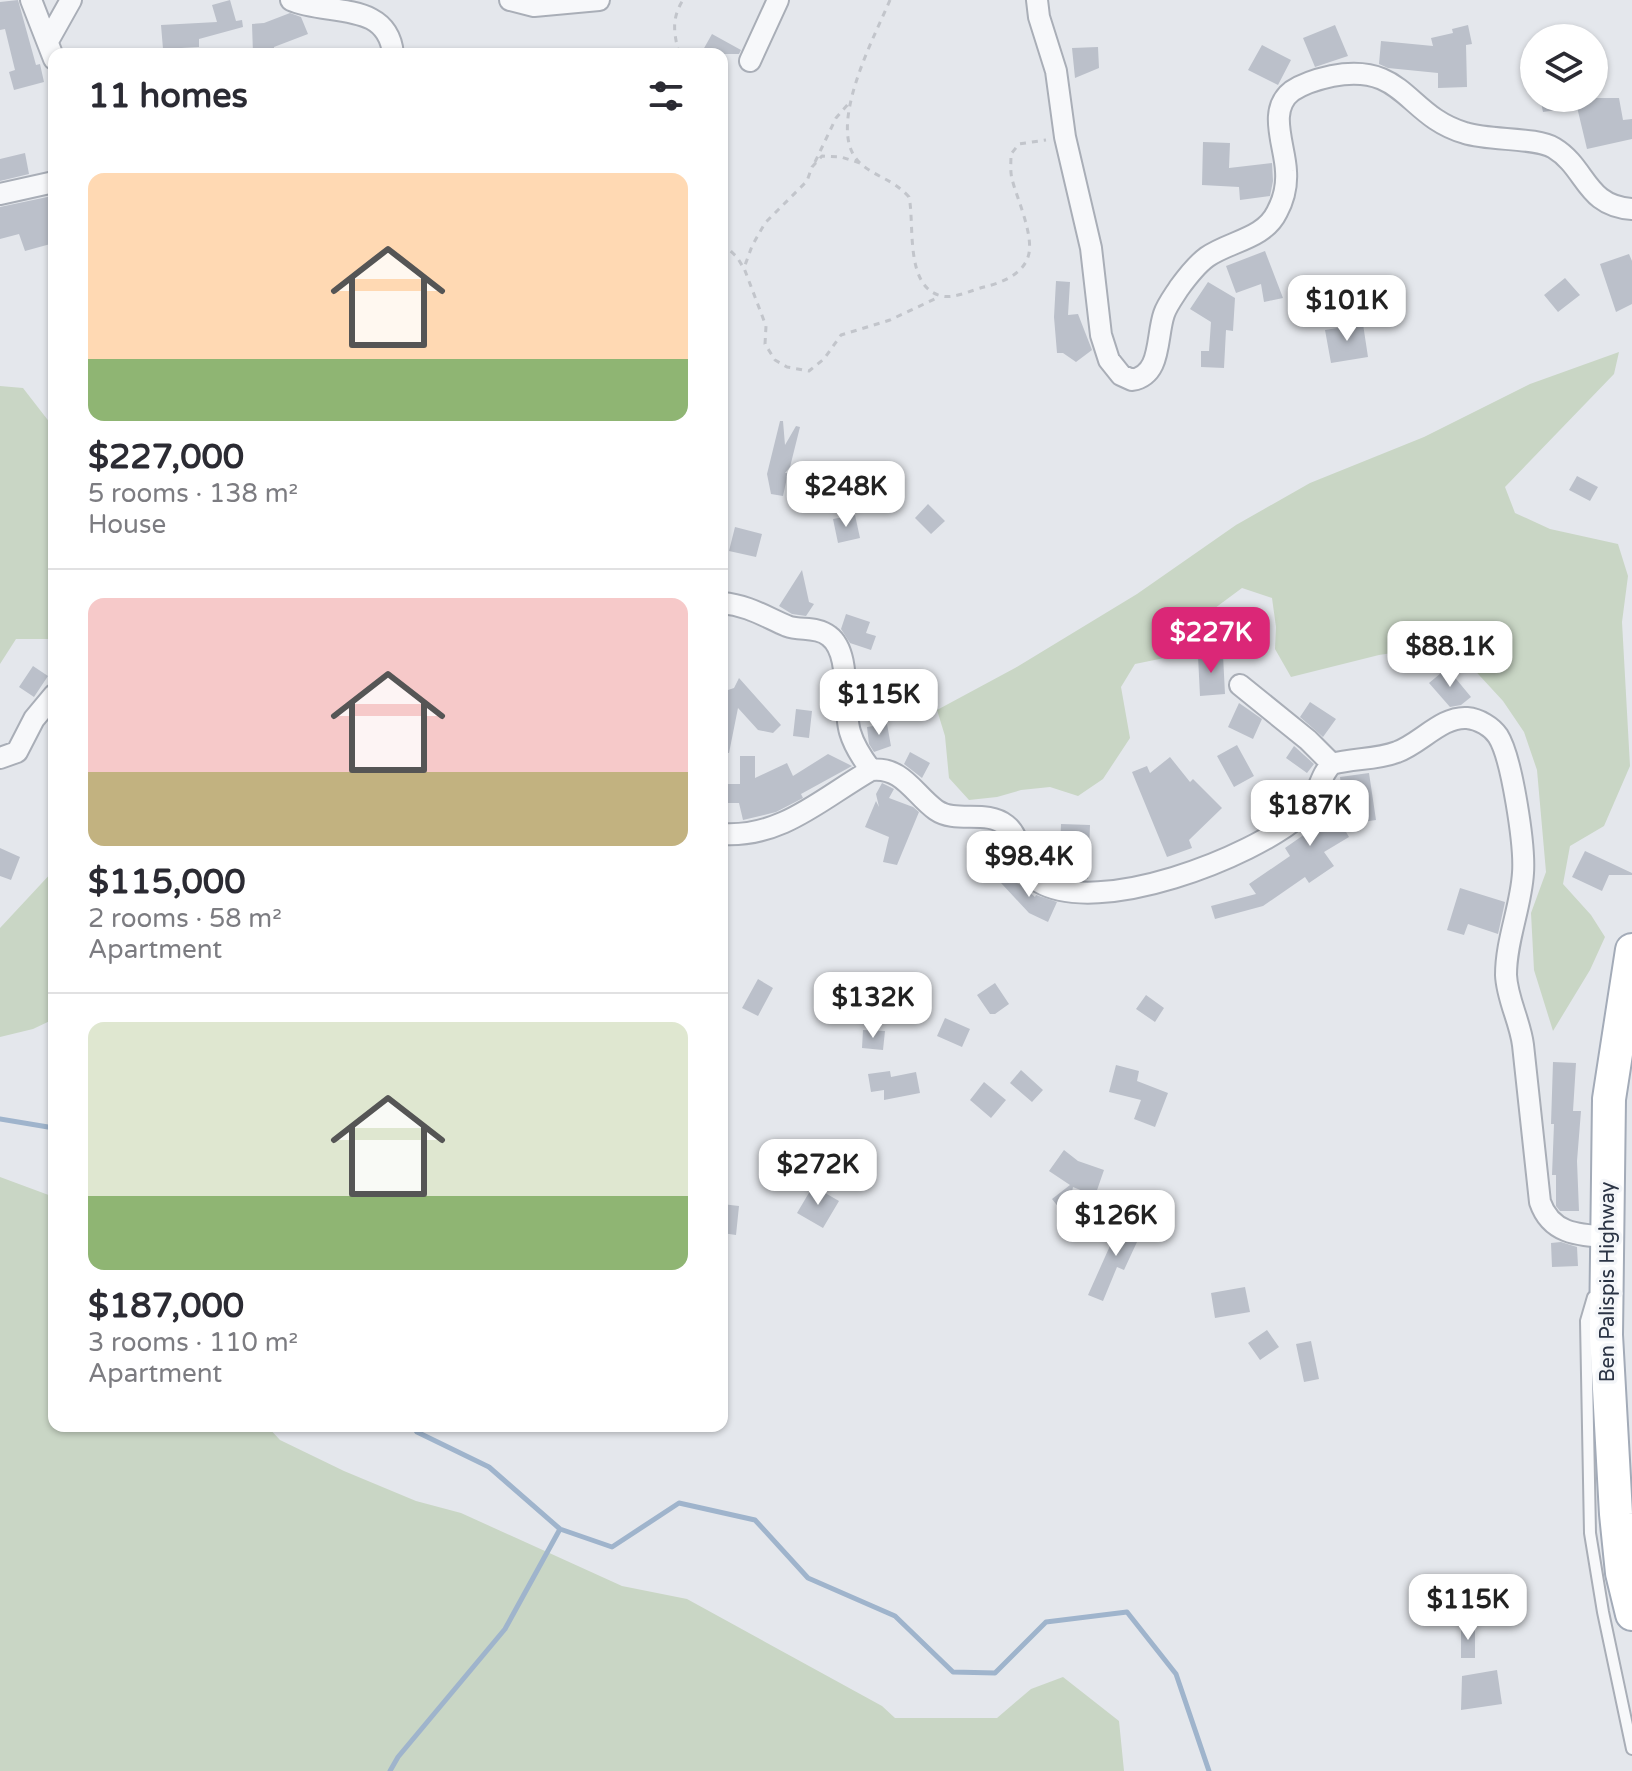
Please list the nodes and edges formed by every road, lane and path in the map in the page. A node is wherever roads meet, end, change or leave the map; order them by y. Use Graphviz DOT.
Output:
graph roads {
  1 [pos="31,0"];
  2 [pos="71,0"];
  3 [pos="291,0"];
  4 [pos="510,0"];
  5 [pos="599,0"];
  6 [pos="683,0"];
  7 [pos="778,0"];
  8 [pos="890,0"];
  9 [pos="1037,0"];
  10 [pos="50,48"];
  11 [pos="52,48"];
  12 [pos="392,48"];
  13 [pos="678,48"];
  14 [pos="750,61"];
  15 [pos="849,103"];
  16 [pos="1065,137"];
  17 [pos="860,163"];
  18 [pos="812,167"];
  19 [pos="48,183"];
  20 [pos="0,194"];
  21 [pos="1632,209"];
  22 [pos="728,249"];
  23 [pos="744,268"];
  24 [pos="941,296"];
  25 [pos="728,604"];
  26 [pos="1240,685"];
  27 [pos="48,702"];
  28 [pos="0,758"];
  29 [pos="1332,764"];
  30 [pos="871,770"];
  31 [pos="728,834"];
  32 [pos="1632,950"];
  33 [pos="1608,1237"];
  34 [pos="1607,1294"];
  35 [pos="1632,1614"];
  36 [pos="1632,1749"];
  1 -- 10 [label="street"];
  2 -- 11 [label="street"];
  3 -- 12 [label="street"];
  4 -- 5 [label="street"];
  6 -- 13 [label="path"];
  7 -- 14 [label="street"];
  8 -- 15 [label="path"];
  9 -- 16 [label="street"];
  15 -- 17 [label="path"];
  15 -- 18 [label="path"];
  16 -- 21 [label="street"];
  16 -- 24 [label="path"];
  17 -- 18 [label="path"];
  17 -- 24 [label="path"];
  18 -- 23 [label="path"];
  19 -- 20 [label="street"];
  22 -- 23 [label="path"];
  23 -- 24 [label="path"];
  25 -- 30 [label="street"];
  26 -- 29 [label="street"];
  27 -- 28 [label="street"];
  29 -- 30 [label="street"];
  29 -- 33 [label="street"];
  30 -- 31 [label="street"];
  32 -- 33 [label="main road, Ben Palispis Highway"];
  33 -- 34 [label="main road, Ben Palispis Highway"];
  34 -- 35 [label="main road, Ben Palispis Highway"];
  34 -- 36 [label="lane"];
}
